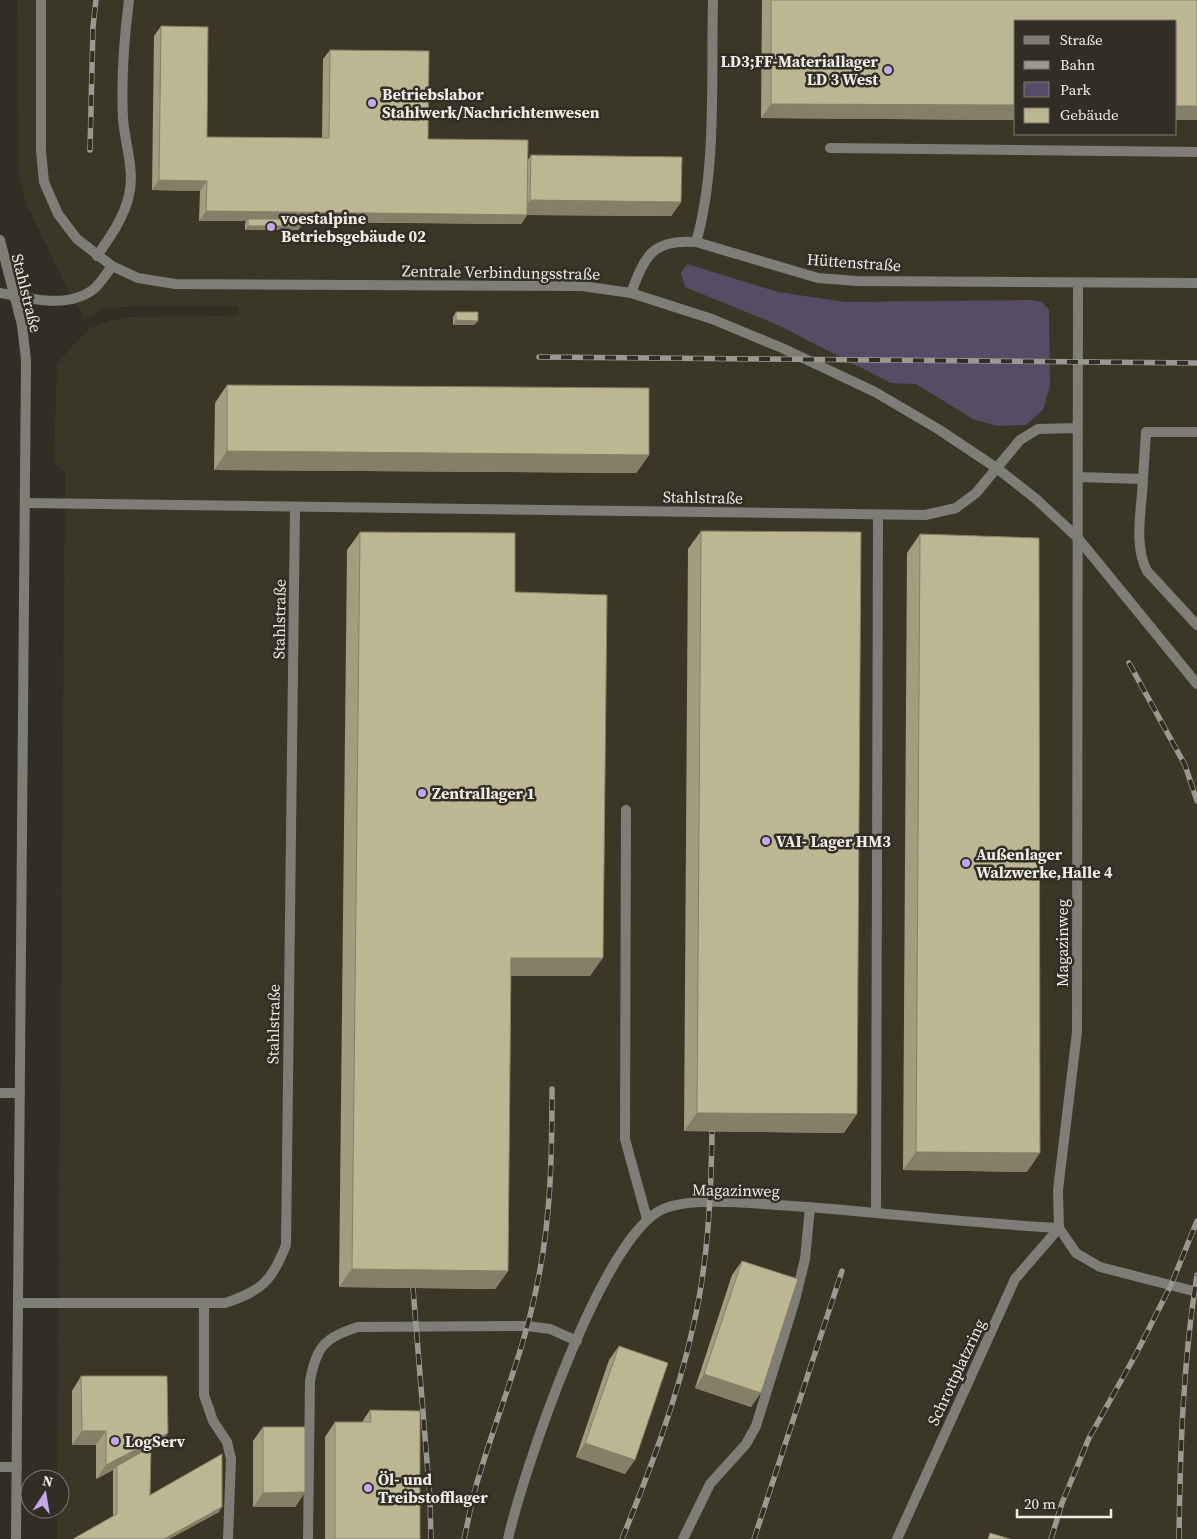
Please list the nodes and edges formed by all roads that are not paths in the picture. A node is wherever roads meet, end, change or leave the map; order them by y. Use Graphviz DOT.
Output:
graph roads {
  1 [pos="41,0"];
  2 [pos="130,0"];
  3 [pos="712,0"];
  4 [pos="830,148"];
  5 [pos="1197,152"];
  6 [pos="0,240"];
  7 [pos="696,242"];
  8 [pos="97,256"];
  9 [pos="112,266"];
  10 [pos="1078,282"];
  11 [pos="1197,284"];
  12 [pos="0,293"];
  13 [pos="631,293"];
  14 [pos="14,296"];
  15 [pos="1077,428"];
  16 [pos="1197,432"];
  17 [pos="998,469"];
  18 [pos="1078,477"];
  19 [pos="1144,479"];
  20 [pos="26,503"];
  21 [pos="295,506"];
  22 [pos="878,514"];
  23 [pos="1077,537"];
  24 [pos="1197,625"];
  25 [pos="1197,684"];
  26 [pos="626,810"];
  27 [pos="0,1093"];
  28 [pos="20,1093"];
  29 [pos="810,1207"];
  30 [pos="876,1212"];
  31 [pos="647,1219"];
  32 [pos="1059,1228"];
  33 [pos="1197,1292"];
  34 [pos="18,1303"];
  35 [pos="204,1303"];
  36 [pos="577,1340"];
  37 [pos="0,1466"];
  38 [pos="17,1467"];
  39 [pos="16,1539"];
  40 [pos="228,1539"];
  41 [pos="308,1539"];
  42 [pos="508,1539"];
  43 [pos="683,1539"];
  44 [pos="896,1539"];
  1 -- 8 [label="street, Zentrale Verbindungsstraße"];
  2 -- 8 [label="street"];
  3 -- 7 [label="street"];
  4 -- 5 [label="street"];
  6 -- 14 [label="street, Stahlstraße"];
  7 -- 10 [label="street, Hüttenstraße"];
  7 -- 13 [label="street, Hüttenstraße"];
  8 -- 9 [label="street, Zentrale Verbindungsstraße"];
  9 -- 13 [label="street, Zentrale Verbindungsstraße"];
  9 -- 14 [label="street"];
  10 -- 11 [label="street, Hüttenstraße"];
  10 -- 15 [label="street"];
  12 -- 14 [label="street"];
  13 -- 17 [label="street, Zentrale Verbindungsstraße"];
  14 -- 20 [label="street, Stahlstraße"];
  15 -- 17 [label="street, Stahlstraße"];
  15 -- 18 [label="street"];
  16 -- 19 [label="street"];
  17 -- 22 [label="street, Stahlstraße"];
  17 -- 23 [label="street, Zentrale Verbindungsstraße"];
  18 -- 19 [label="street"];
  18 -- 23 [label="street"];
  19 -- 24 [label="street"];
  20 -- 21 [label="street, Stahlstraße"];
  20 -- 28 [label="street, Stahlstraße"];
  21 -- 22 [label="street, Stahlstraße"];
  21 -- 35 [label="street, Stahlstraße"];
  22 -- 30 [label="street"];
  23 -- 25 [label="street, Zentrale Verbindungsstraße"];
  23 -- 32 [label="street, Magazinweg"];
  26 -- 31 [label="street"];
  27 -- 28 [label="street"];
  28 -- 34 [label="street, Stahlstraße"];
  29 -- 30 [label="street, Magazinweg"];
  29 -- 31 [label="street, Magazinweg"];
  29 -- 43 [label="street"];
  30 -- 32 [label="street, Magazinweg"];
  31 -- 36 [label="street, Magazinweg"];
  32 -- 33 [label="street"];
  32 -- 44 [label="street, Schrottplatzring"];
  34 -- 35 [label="street, Stahlstraße"];
  34 -- 38 [label="street, Stahlstraße"];
  35 -- 40 [label="street"];
  36 -- 41 [label="street"];
  36 -- 42 [label="street, Magazinweg"];
  37 -- 38 [label="street"];
  38 -- 39 [label="street, Stahlstraße"];
}
